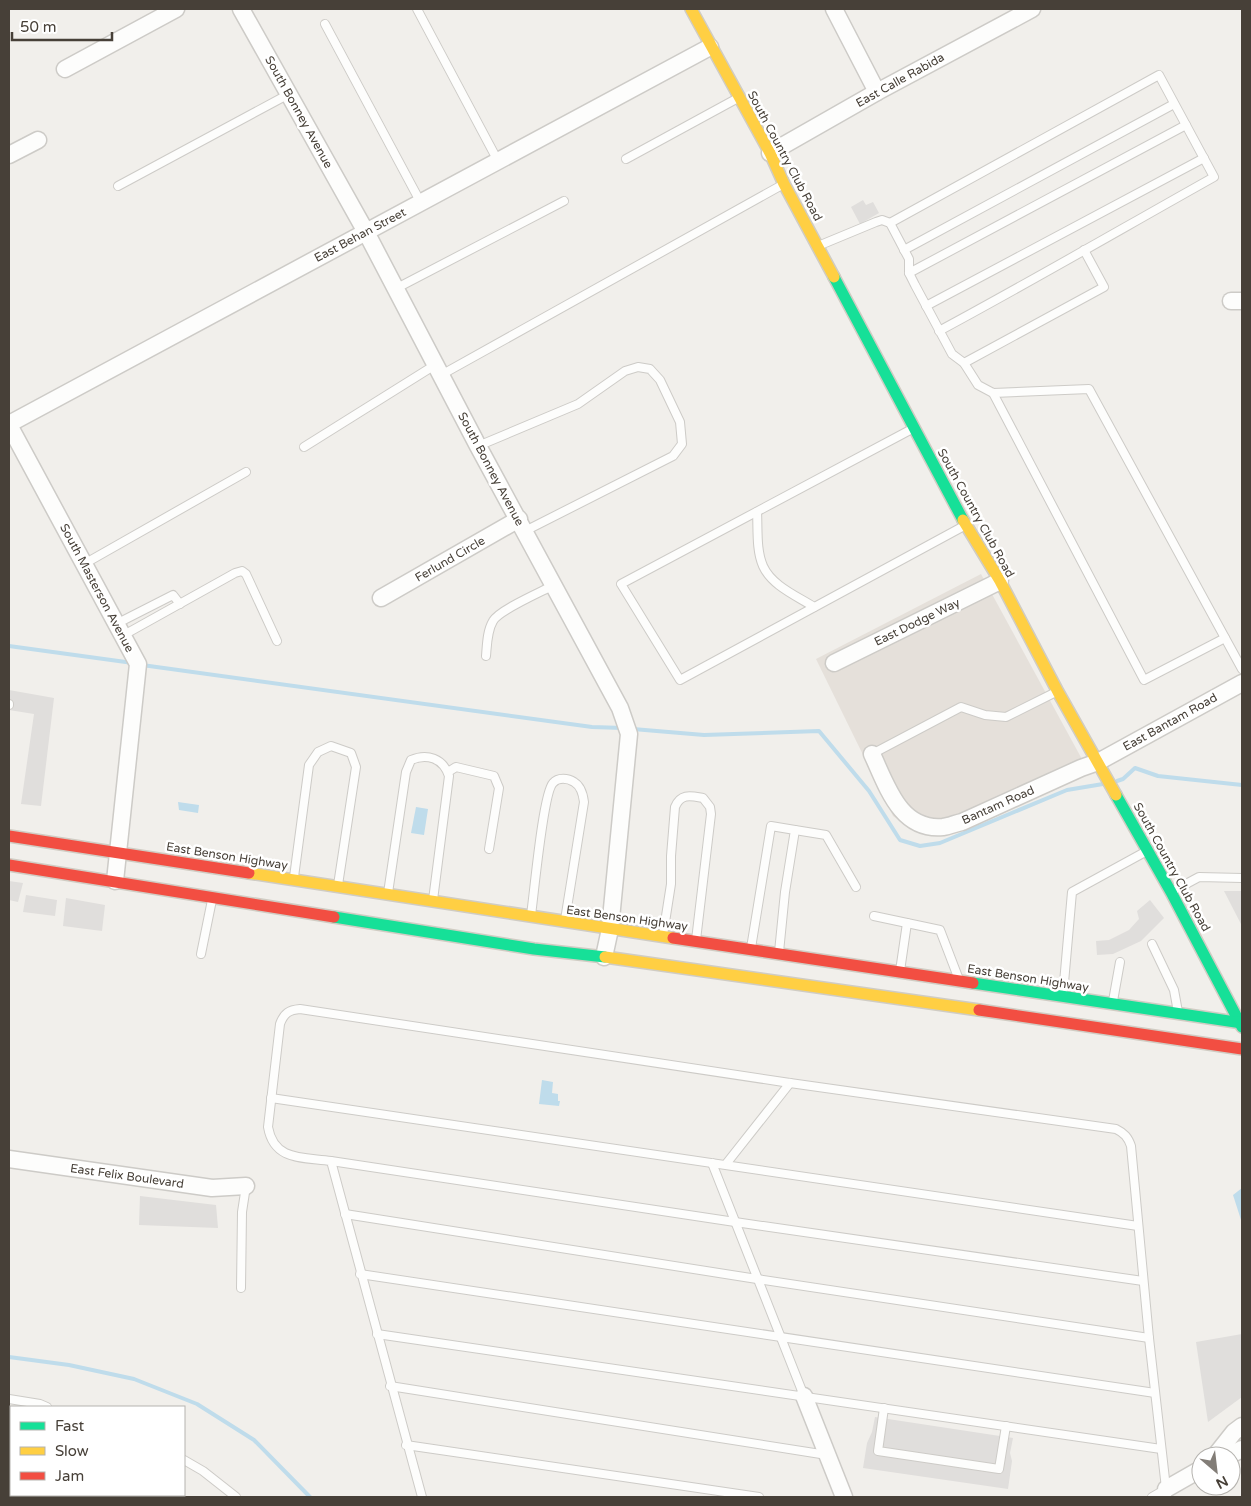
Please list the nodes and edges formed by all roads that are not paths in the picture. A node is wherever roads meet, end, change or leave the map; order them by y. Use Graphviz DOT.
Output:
graph roads {
  1 [pos="176,9"];
  2 [pos="242,9"];
  3 [pos="417,9"];
  4 [pos="691,9"];
  5 [pos="834,9"];
  6 [pos="1032,9"];
  7 [pos="325,24"];
  8 [pos="710,47"];
  9 [pos="65,69"];
  10 [pos="877,92"];
  11 [pos="289,94"];
  12 [pos="738,98"];
  13 [pos="1174,104"];
  14 [pos="1186,125"];
  15 [pos="38,140"];
  16 [pos="770,153"];
  17 [pos="9,155"];
  18 [pos="1204,158"];
  19 [pos="626,159"];
  20 [pos="498,161"];
  21 [pos="784,184"];
  22 [pos="118,186"];
  23 [pos="564,201"];
  24 [pos="421,203"];
  25 [pos="890,223"];
  26 [pos="366,232"];
  27 [pos="817,246"];
  28 [pos="904,250"];
  29 [pos="1084,250"];
  30 [pos="909,274"];
  31 [pos="395,289"];
  32 [pos="926,306"];
  33 [pos="939,331"];
  34 [pos="964,363"];
  35 [pos="438,370"];
  36 [pos="993,393"];
  37 [pos="9,425"];
  38 [pos="914,428"];
  39 [pos="478,446"];
  40 [pos="304,447"];
  41 [pos="246,472"];
  42 [pos="757,512"];
  43 [pos="522,525"];
  44 [pos="966,525"];
  45 [pos="84,564"];
  46 [pos="1000,581"];
  47 [pos="554,585"];
  48 [pos="381,598"];
  49 [pos="180,604"];
  50 [pos="814,607"];
  51 [pos="119,630"];
  52 [pos="1224,638"];
  53 [pos="277,641"];
  54 [pos="486,656"];
  55 [pos="834,663"];
  56 [pos="1242,669"];
  57 [pos="1242,683"];
  58 [pos="1058,692"];
  59 [pos="872,754"];
  60 [pos="1098,762"];
  61 [pos="448,772"];
  62 [pos="795,830"];
  63 [pos="9,836"];
  64 [pos="490,849"];
  65 [pos="1147,851"];
  66 [pos="118,852"];
  67 [pos="9,865"];
  68 [pos="1242,878"];
  69 [pos="293,880"];
  70 [pos="115,881"];
  71 [pos="856,886"];
  72 [pos="338,887"];
  73 [pos="1171,892"];
  74 [pos="388,895"];
  75 [pos="212,897"];
  76 [pos="433,902"];
  77 [pos="874,916"];
  78 [pos="531,917"];
  79 [pos="564,922"];
  80 [pos="907,923"];
  81 [pos="610,929"];
  82 [pos="663,937"];
  83 [pos="696,942"];
  84 [pos="1152,944"];
  85 [pos="751,950"];
  86 [pos="201,954"];
  87 [pos="778,954"];
  88 [pos="604,956"];
  89 [pos="1120,962"];
  90 [pos="900,972"];
  91 [pos="960,981"];
  92 [pos="1062,997"];
  93 [pos="1113,1004"];
  94 [pos="1179,1014"];
  95 [pos="1241,1025"];
  96 [pos="1242,1049"];
  97 [pos="790,1083"];
  98 [pos="270,1098"];
  99 [pos="9,1159"];
  100 [pos="331,1161"];
  101 [pos="712,1162"];
  102 [pos="726,1164"];
  103 [pos="246,1186"];
  104 [pos="345,1214"];
  105 [pos="735,1222"];
  106 [pos="1138,1226"];
  107 [pos="360,1274"];
  108 [pos="757,1279"];
  109 [pos="1144,1282"];
  110 [pos="241,1288"];
  111 [pos="377,1334"];
  112 [pos="780,1337"];
  113 [pos="1149,1338"];
  114 [pos="390,1386"];
  115 [pos="1155,1393"];
  116 [pos="804,1396"];
  117 [pos="9,1399"];
  118 [pos="45,1406"];
  119 [pos="884,1408"];
  120 [pos="1006,1426"];
  121 [pos="1239,1434"];
  122 [pos="406,1445"];
  123 [pos="1226,1446"];
  124 [pos="1161,1449"];
  125 [pos="827,1455"];
  126 [pos="185,1461"];
  127 [pos="1191,1476"];
  128 [pos="1167,1493"];
  129 [pos="236,1497"];
  130 [pos="422,1497"];
  131 [pos="759,1497"];
  132 [pos="844,1497"];
  133 [pos="1152,1497"];
  1 -- 9 [label="street"];
  2 -- 11 [label="street, South Bonney Avenue"];
  3 -- 20 [label="lane"];
  4 -- 8 [label="main road, South Country Club Road"];
  5 -- 10 [label="street"];
  6 -- 10 [label="street, East Calle Rabida"];
  7 -- 24 [label="lane"];
  8 -- 12 [label="main road, South Country Club Road"];
  8 -- 20 [label="street, East Behan Street"];
  10 -- 16 [label="street, East Calle Rabida"];
  11 -- 22 [label="lane"];
  11 -- 26 [label="street, South Bonney Avenue"];
  12 -- 16 [label="main road, South Country Club Road"];
  12 -- 19 [label="lane"];
  13 -- 14 [label="lane"];
  13 -- 25 [label="lane"];
  13 -- 28 [label="lane"];
  14 -- 18 [label="lane"];
  14 -- 30 [label="lane"];
  15 -- 17 [label="street"];
  16 -- 21 [label="main road, South Country Club Road"];
  18 -- 29 [label="lane"];
  18 -- 32 [label="lane"];
  20 -- 24 [label="street, East Behan Street"];
  21 -- 27 [label="main road, South Country Club Road"];
  21 -- 35 [label="lane"];
  23 -- 31 [label="lane"];
  24 -- 26 [label="street, East Behan Street"];
  25 -- 27 [label="lane"];
  25 -- 28 [label="lane"];
  26 -- 31 [label="street, South Bonney Avenue"];
  26 -- 37 [label="street, East Behan Street"];
  27 -- 38 [label="main road, South Country Club Road"];
  28 -- 30 [label="lane"];
  29 -- 33 [label="lane"];
  29 -- 34 [label="lane"];
  30 -- 32 [label="lane"];
  31 -- 35 [label="street, South Bonney Avenue"];
  32 -- 33 [label="lane"];
  33 -- 34 [label="lane"];
  34 -- 36 [label="lane"];
  35 -- 39 [label="street, South Bonney Avenue"];
  35 -- 40 [label="lane"];
  36 -- 52 [label="lane"];
  36 -- 52 [label="lane"];
  37 -- 45 [label="street, South Masterson Avenue"];
  38 -- 42 [label="lane"];
  38 -- 44 [label="main road, South Country Club Road"];
  39 -- 43 [label="street, South Bonney Avenue"];
  39 -- 43 [label="lane"];
  41 -- 45 [label="lane"];
  42 -- 50 [label="lane"];
  42 -- 50 [label="lane"];
  43 -- 47 [label="street, South Bonney Avenue"];
  43 -- 48 [label="street, Ferlund Circle"];
  44 -- 46 [label="main road, South Country Club Road"];
  44 -- 50 [label="lane"];
  45 -- 51 [label="street, South Masterson Avenue"];
  46 -- 55 [label="street, East Dodge Way"];
  46 -- 58 [label="main road, South Country Club Road"];
  47 -- 54 [label="lane"];
  47 -- 81 [label="street, South Bonney Avenue"];
  49 -- 51 [label="lane"];
  49 -- 51 [label="lane"];
  49 -- 53 [label="lane"];
  51 -- 66 [label="street, South Masterson Avenue"];
  52 -- 56 [label="lane"];
  57 -- 60 [label="street, East Bantam Road"];
  58 -- 59 [label="lane"];
  58 -- 60 [label="main road, South Country Club Road"];
  59 -- 60 [label="street, Bantam Road"];
  60 -- 65 [label="main road, South Country Club Road"];
  61 -- 64 [label="lane"];
  61 -- 74 [label="lane"];
  61 -- 76 [label="lane"];
  62 -- 71 [label="lane"];
  62 -- 85 [label="lane"];
  62 -- 87 [label="lane"];
  63 -- 66 [label="main road, East Benson Highway"];
  65 -- 73 [label="main road, South Country Club Road"];
  65 -- 92 [label="lane"];
  66 -- 69 [label="main road, East Benson Highway"];
  66 -- 70 [label="street, South Masterson Avenue"];
  67 -- 70 [label="main road"];
  68 -- 73 [label="lane"];
  69 -- 72 [label="main road, East Benson Highway"];
  69 -- 72 [label="lane"];
  70 -- 75 [label="main road"];
  72 -- 74 [label="main road, East Benson Highway"];
  73 -- 95 [label="main road, South Country Club Road"];
  74 -- 76 [label="main road, East Benson Highway"];
  75 -- 86 [label="lane"];
  75 -- 88 [label="main road"];
  76 -- 78 [label="main road, East Benson Highway"];
  77 -- 80 [label="lane"];
  78 -- 79 [label="main road, East Benson Highway"];
  78 -- 79 [label="lane"];
  79 -- 81 [label="main road, East Benson Highway"];
  80 -- 90 [label="lane"];
  80 -- 91 [label="lane"];
  81 -- 82 [label="main road, East Benson Highway"];
  81 -- 88 [label="street, South Bonney Avenue"];
  82 -- 83 [label="main road, East Benson Highway"];
  82 -- 83 [label="lane"];
  83 -- 85 [label="main road, East Benson Highway"];
  84 -- 94 [label="lane"];
  85 -- 87 [label="main road, East Benson Highway"];
  87 -- 90 [label="main road, East Benson Highway"];
  88 -- 96 [label="main road"];
  89 -- 93 [label="lane"];
  90 -- 91 [label="main road, East Benson Highway"];
  91 -- 92 [label="main road, East Benson Highway"];
  92 -- 93 [label="main road, East Benson Highway"];
  93 -- 94 [label="main road, East Benson Highway"];
  94 -- 95 [label="main road, East Benson Highway"];
  97 -- 98 [label="lane"];
  97 -- 102 [label="lane"];
  97 -- 106 [label="lane"];
  98 -- 100 [label="lane"];
  98 -- 101 [label="lane"];
  99 -- 103 [label="street, East Felix Boulevard"];
  100 -- 104 [label="lane"];
  100 -- 105 [label="lane"];
  101 -- 102 [label="lane"];
  101 -- 105 [label="lane"];
  102 -- 106 [label="lane"];
  103 -- 110 [label="lane"];
  104 -- 107 [label="lane"];
  104 -- 108 [label="lane"];
  105 -- 108 [label="lane"];
  105 -- 109 [label="lane"];
  106 -- 109 [label="lane"];
  107 -- 111 [label="lane"];
  107 -- 112 [label="lane"];
  108 -- 112 [label="lane"];
  108 -- 113 [label="lane"];
  109 -- 113 [label="lane"];
  111 -- 114 [label="lane"];
  111 -- 116 [label="lane"];
  112 -- 115 [label="lane"];
  112 -- 116 [label="lane"];
  113 -- 115 [label="lane"];
  114 -- 122 [label="lane"];
  114 -- 125 [label="lane"];
  115 -- 124 [label="lane"];
  116 -- 119 [label="lane"];
  116 -- 125 [label="street"];
  117 -- 118 [label="lane"];
  119 -- 120 [label="lane"];
  119 -- 120 [label="lane"];
  120 -- 124 [label="lane"];
  121 -- 123 [label="street"];
  122 -- 130 [label="lane"];
  122 -- 131 [label="lane"];
  124 -- 128 [label="lane"];
  125 -- 132 [label="street"];
  126 -- 129 [label="lane"];
  127 -- 128 [label="street"];
  128 -- 133 [label="lane"];
}
